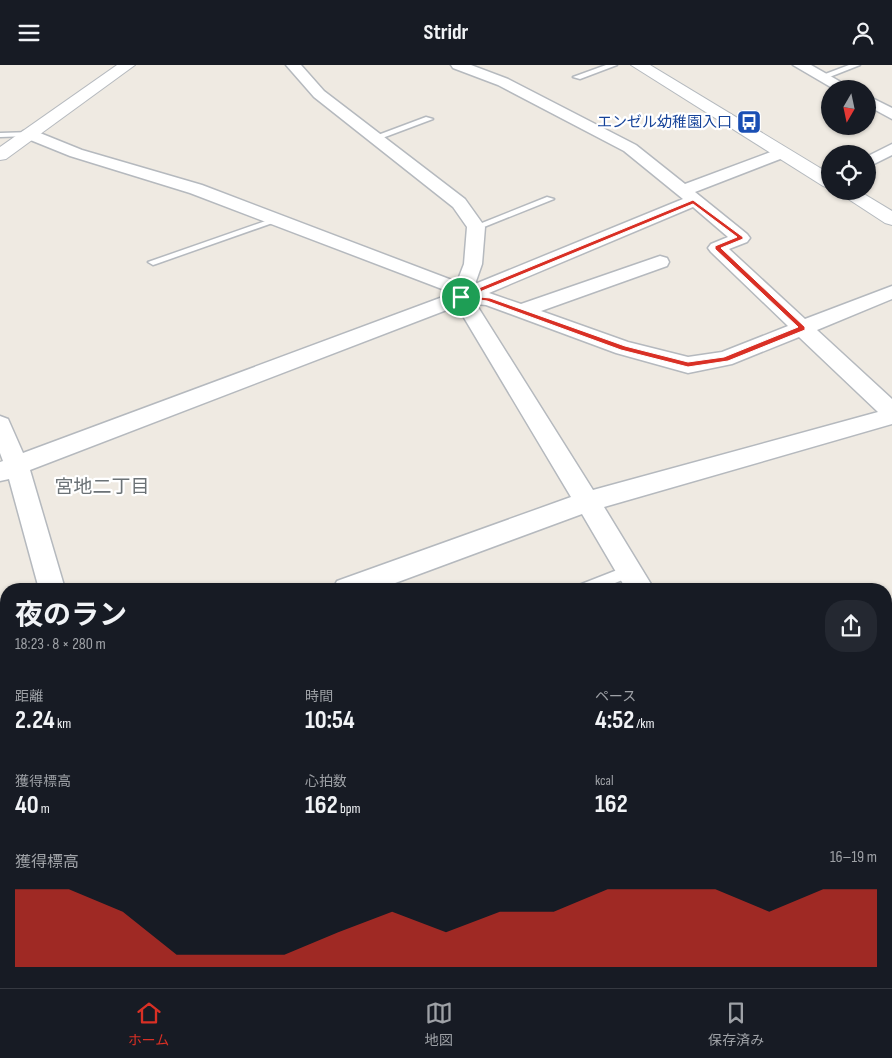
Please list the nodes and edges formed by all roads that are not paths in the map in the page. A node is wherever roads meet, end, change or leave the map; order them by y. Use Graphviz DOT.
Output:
graph roads {
  1 [pos="127,65"];
  2 [pos="293,65"];
  3 [pos="458,65"];
  4 [pos="613,65"];
  5 [pos="639,65"];
  6 [pos="800,65"];
  7 [pos="856,65"];
  8 [pos="824,76"];
  9 [pos="577,77"];
  10 [pos="831,80"];
  11 [pos="876,105"];
  12 [pos="892,114"];
  13 [pos="429,119"];
  14 [pos="29,134"];
  15 [pos="0,135"];
  16 [pos="374,138"];
  17 [pos="892,149"];
  18 [pos="782,153"];
  19 [pos="0,155"];
  20 [pos="876,158"];
  21 [pos="821,176"];
  22 [pos="687,196"];
  23 [pos="550,199"];
  24 [pos="860,200"];
  25 [pos="280,219"];
  26 [pos="892,219"];
  27 [pos="476,227"];
  28 [pos="153,262"];
  29 [pos="660,262"];
  30 [pos="892,292"];
  31 [pos="461,297"];
  32 [pos="521,311"];
  33 [pos="802,328"];
  34 [pos="892,414"];
  35 [pos="0,425"];
  36 [pos="8,469"];
  37 [pos="586,502"];
  38 [pos="635,580"];
  39 [pos="50,583"];
  40 [pos="363,583"];
  41 [pos="618,583"];
  1 -- 14 [label="main road"];
  2 -- 16 [label="street"];
  3 -- 22 [label="street"];
  4 -- 9 [label="lane"];
  5 -- 18 [label="main road"];
  6 -- 8 [label="street"];
  7 -- 8 [label="lane"];
  8 -- 10 [label="street"];
  11 -- 12 [label="street"];
  13 -- 16 [label="lane"];
  14 -- 15 [label="lane"];
  14 -- 19 [label="main road"];
  14 -- 25 [label="street"];
  16 -- 27 [label="street"];
  17 -- 20 [label="street"];
  18 -- 21 [label="main road"];
  18 -- 22 [label="street"];
  22 -- 31 [label="street"];
  22 -- 33 [label="street"];
  23 -- 27 [label="lane"];
  24 -- 26 [label="main road"];
  25 -- 28 [label="lane"];
  25 -- 31 [label="street"];
  27 -- 31 [label="street"];
  29 -- 32 [label="street"];
  30 -- 33 [label="street"];
  31 -- 32 [label="street"];
  31 -- 36 [label="street"];
  31 -- 37 [label="street"];
  32 -- 33 [label="street"];
  33 -- 34 [label="street"];
  34 -- 37 [label="street"];
  35 -- 36 [label="street"];
  36 -- 39 [label="street"];
  37 -- 38 [label="street"];
  37 -- 40 [label="street"];
  38 -- 41 [label="lane"];
}
